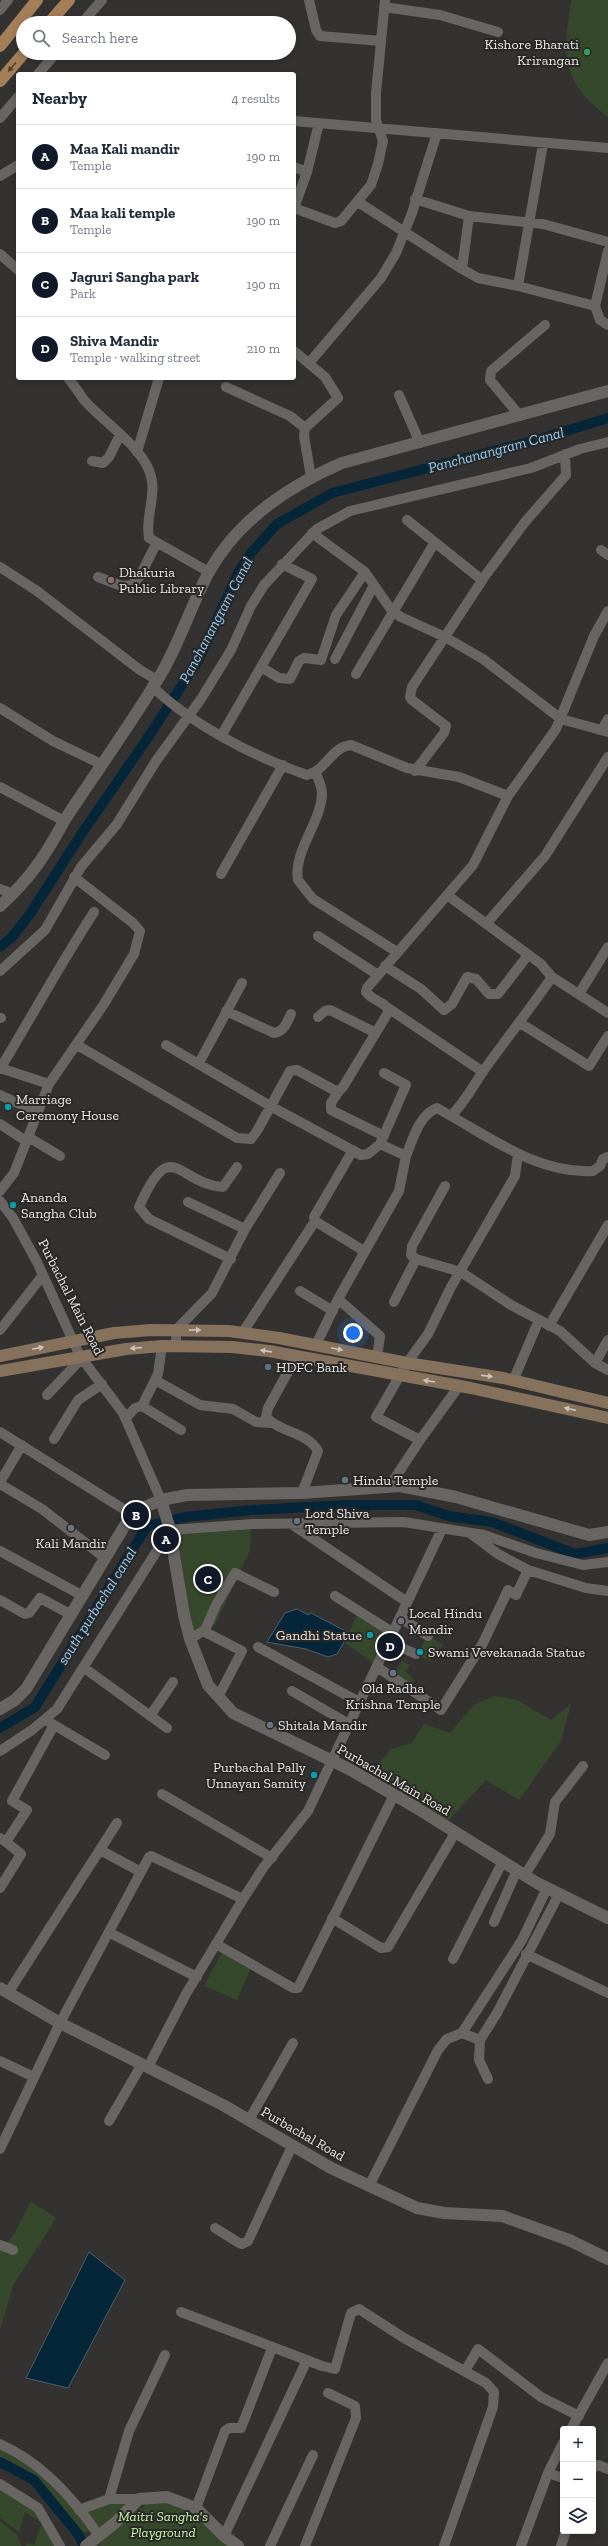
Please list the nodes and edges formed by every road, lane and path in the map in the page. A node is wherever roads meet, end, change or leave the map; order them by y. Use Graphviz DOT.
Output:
graph roads {
  1 [pos="8,0"];
  2 [pos="37,0"];
  3 [pos="69,0"];
  4 [pos="102,0"];
  5 [pos="309,0"];
  6 [pos="384,4"];
  7 [pos="0,10"];
  8 [pos="24,16"];
  9 [pos="55,16"];
  10 [pos="88,16"];
  11 [pos="16,26"];
  12 [pos="498,32"];
  13 [pos="381,41"];
  14 [pos="0,46"];
  15 [pos="18,60"];
  16 [pos="50,60"];
  17 [pos="40,72"];
  18 [pos="0,81"];
  19 [pos="16,99"];
  20 [pos="0,118"];
  21 [pos="296,121"];
  22 [pos="319,123"];
  23 [pos="380,129"];
  24 [pos="437,133"];
  25 [pos="544,144"];
  26 [pos="608,148"];
  27 [pos="16,166"];
  28 [pos="296,168"];
  29 [pos="307,172"];
  30 [pos="0,176"];
  31 [pos="415,199"];
  32 [pos="296,202"];
  33 [pos="358,202"];
  34 [pos="296,209"];
  35 [pos="469,216"];
  36 [pos="529,223"];
  37 [pos="405,231"];
  38 [pos="608,242"];
  39 [pos="608,251"];
  40 [pos="0,254"];
  41 [pos="16,268"];
  42 [pos="462,269"];
  43 [pos="518,286"];
  44 [pos="595,306"];
  45 [pos="546,325"];
  46 [pos="608,325"];
  47 [pos="296,352"];
  48 [pos="310,362"];
  49 [pos="69,380"];
  50 [pos="158,380"];
  51 [pos="226,387"];
  52 [pos="608,391"];
  53 [pos="399,395"];
  54 [pos="520,416"];
  55 [pos="305,428"];
  56 [pos="120,435"];
  57 [pos="608,442"];
  58 [pos="420,443"];
  59 [pos="137,452"];
  60 [pos="565,454"];
  61 [pos="92,460"];
  62 [pos="311,477"];
  63 [pos="407,520"];
  64 [pos="312,533"];
  65 [pos="434,542"];
  66 [pos="156,544"];
  67 [pos="282,564"];
  68 [pos="0,567"];
  69 [pos="209,572"];
  70 [pos="365,572"];
  71 [pos="98,578"];
  72 [pos="482,580"];
  73 [pos="374,585"];
  74 [pos="392,611"];
  75 [pos="608,611"];
  76 [pos="445,637"];
  77 [pos="335,659"];
  78 [pos="261,667"];
  79 [pos="356,674"];
  80 [pos="155,683"];
  81 [pos="0,708"];
  82 [pos="185,713"];
  83 [pos="561,719"];
  84 [pos="608,719"];
  85 [pos="605,731"];
  86 [pos="222,736"];
  87 [pos="608,757"];
  88 [pos="101,764"];
  89 [pos="283,765"];
  90 [pos="415,770"];
  91 [pos="316,773"];
  92 [pos="0,787"];
  93 [pos="508,796"];
  94 [pos="64,821"];
  95 [pos="221,874"];
  96 [pos="74,876"];
  97 [pos="0,889"];
  98 [pos="13,894"];
  99 [pos="447,895"];
  100 [pos="0,906"];
  101 [pos="94,912"];
  102 [pos="486,924"];
  103 [pos="318,936"];
  104 [pos="608,947"];
  105 [pos="397,952"];
  106 [pos="528,955"];
  107 [pos="386,966"];
  108 [pos="0,971"];
  109 [pos="378,975"];
  110 [pos="552,978"];
  111 [pos="242,982"];
  112 [pos="579,994"];
  113 [pos="388,1008"];
  114 [pos="226,1011"];
  115 [pos="608,1013"];
  116 [pos="292,1014"];
  117 [pos="318,1017"];
  118 [pos="520,1023"];
  119 [pos="376,1033"];
  120 [pos="608,1036"];
  121 [pos="77,1045"];
  122 [pos="166,1045"];
  123 [pos="199,1063"];
  124 [pos="0,1068"];
  125 [pos="483,1072"];
  126 [pos="384,1073"];
  127 [pos="49,1084"];
  128 [pos="339,1091"];
  129 [pos="0,1095"];
  130 [pos="272,1107"];
  131 [pos="37,1112"];
  132 [pos="452,1116"];
  133 [pos="0,1124"];
  134 [pos="27,1139"];
  135 [pos="382,1140"];
  136 [pos="353,1150"];
  137 [pos="518,1154"];
  138 [pos="60,1156"];
  139 [pos="406,1156"];
  140 [pos="608,1157"];
  141 [pos="237,1166"];
  142 [pos="280,1173"];
  143 [pos="445,1186"];
  144 [pos="0,1191"];
  145 [pos="0,1201"];
  146 [pos="188,1202"];
  147 [pos="315,1221"];
  148 [pos="608,1226"];
  149 [pos="246,1229"];
  150 [pos="364,1251"];
  151 [pos="416,1259"];
  152 [pos="231,1260"];
  153 [pos="461,1272"];
  154 [pos="44,1275"];
  155 [pos="300,1291"];
  156 [pos="338,1299"];
  157 [pos="394,1302"];
  158 [pos="333,1311"];
  159 [pos="539,1320"];
  160 [pos="549,1326"];
  161 [pos="0,1330"];
  162 [pos="176,1330"];
  163 [pos="243,1332"];
  164 [pos="72,1340"];
  165 [pos="608,1340"];
  166 [pos="316,1345"];
  167 [pos="162,1346"];
  168 [pos="176,1346"];
  169 [pos="0,1356"];
  170 [pos="296,1356"];
  171 [pos="81,1357"];
  172 [pos="377,1357"];
  173 [pos="407,1363"];
  174 [pos="595,1363"];
  175 [pos="608,1370"];
  176 [pos="0,1371"];
  177 [pos="400,1377"];
  178 [pos="155,1380"];
  179 [pos="512,1380"];
  180 [pos="102,1384"];
  181 [pos="458,1386"];
  182 [pos="47,1395"];
  183 [pos="608,1403"];
  184 [pos="142,1406"];
  185 [pos="126,1418"];
  186 [pos="608,1418"];
  187 [pos="272,1423"];
  188 [pos="181,1430"];
  189 [pos="0,1432"];
  190 [pos="54,1440"];
  191 [pos="420,1440"];
  192 [pos="22,1445"];
  193 [pos="0,1483"];
  194 [pos="389,1487"];
  195 [pos="302,1493"];
  196 [pos="160,1499"];
  197 [pos="133,1515"];
  198 [pos="292,1524"];
  199 [pos="170,1528"];
  200 [pos="442,1529"];
  201 [pos="608,1532"];
  202 [pos="470,1533"];
  203 [pos="0,1551"];
  204 [pos="105,1558"];
  205 [pos="608,1562"];
  206 [pos="528,1570"];
  207 [pos="608,1591"];
  208 [pos="274,1592"];
  209 [pos="83,1596"];
  210 [pos="335,1596"];
  211 [pos="0,1600"];
  212 [pos="407,1602"];
  213 [pos="72,1615"];
  214 [pos="400,1617"];
  215 [pos="203,1631"];
  216 [pos="392,1632"];
  217 [pos="428,1636"];
  218 [pos="190,1639"];
  219 [pos="388,1642"];
  220 [pos="258,1647"];
  221 [pos="416,1654"];
  222 [pos="83,1667"];
  223 [pos="377,1667"];
  224 [pos="173,1682"];
  225 [pos="292,1691"];
  226 [pos="218,1697"];
  227 [pos="358,1702"];
  228 [pos="0,1709"];
  229 [pos="150,1716"];
  230 [pos="45,1720"];
  231 [pos="348,1724"];
  232 [pos="54,1725"];
  233 [pos="167,1728"];
  234 [pos="0,1751"];
  235 [pos="105,1755"];
  236 [pos="332,1760"];
  237 [pos="583,1766"];
  238 [pos="162,1794"];
  239 [pos="394,1795"];
  240 [pos="117,1823"];
  241 [pos="456,1834"];
  242 [pos="3,1840"];
  243 [pos="100,1850"];
  244 [pos="272,1858"];
  245 [pos="503,1861"];
  246 [pos="141,1872"];
  247 [pos="521,1873"];
  248 [pos="0,1888"];
  249 [pos="546,1888"];
  250 [pos="559,1894"];
  251 [pos="243,1899"];
  252 [pos="332,1918"];
  253 [pos="608,1918"];
  254 [pos="494,1922"];
  255 [pos="110,1933"];
  256 [pos="216,1944"];
  257 [pos="526,1954"];
  258 [pos="453,1959"];
  259 [pos="197,1977"];
  260 [pos="4,1990"];
  261 [pos="608,1993"];
  262 [pos="60,2023"];
  263 [pos="462,2033"];
  264 [pos="480,2040"];
  265 [pos="293,2043"];
  266 [pos="0,2061"];
  267 [pos="145,2065"];
  268 [pos="34,2077"];
  269 [pos="488,2079"];
  270 [pos="249,2120"];
  271 [pos="109,2121"];
  272 [pos="1,2144"];
  273 [pos="292,2146"];
  274 [pos="369,2186"];
  275 [pos="215,2228"];
  276 [pos="0,2245"];
  277 [pos="13,2250"];
  278 [pos="608,2258"];
  279 [pos="181,2312"];
  280 [pos="272,2348"];
  281 [pos="165,2355"];
  282 [pos="308,2360"];
  283 [pos="608,2363"];
  284 [pos="465,2371"];
  285 [pos="328,2393"];
  286 [pos="579,2416"];
  287 [pos="573,2426"];
  288 [pos="0,2444"];
  289 [pos="560,2452"];
  290 [pos="313,2455"];
  291 [pos="596,2466"];
  292 [pos="608,2469"];
  293 [pos="548,2473"];
  294 [pos="560,2477"];
  295 [pos="0,2484"];
  296 [pos="109,2499"];
  297 [pos="139,2500"];
  298 [pos="196,2508"];
  299 [pos="79,2510"];
  300 [pos="565,2534"];
  301 [pos="224,2536"];
  302 [pos="100,2538"];
  303 [pos="60,2546"];
  304 [pos="86,2546"];
  305 [pos="238,2546"];
  306 [pos="270,2546"];
  307 [pos="305,2546"];
  308 [pos="444,2546"];
  309 [pos="521,2546"];
  310 [pos="561,2546"];
  1 -- 7 [label="street"];
  2 -- 8 [label="main road"];
  3 -- 9 [label="main road"];
  4 -- 10 [label="street"];
  5 -- 13 [label="street"];
  6 -- 12 [label="street"];
  6 -- 13 [label="street"];
  11 -- 14 [label="main road"];
  13 -- 23 [label="street"];
  15 -- 18 [label="main road, one-way"];
  16 -- 17 [label="street"];
  19 -- 20 [label="street"];
  21 -- 22 [label="street"];
  22 -- 23 [label="street"];
  22 -- 29 [label="street"];
  23 -- 24 [label="street"];
  23 -- 33 [label="street"];
  24 -- 25 [label="street"];
  24 -- 31 [label="street"];
  25 -- 26 [label="street"];
  25 -- 36 [label="street"];
  27 -- 30 [label="street"];
  28 -- 29 [label="street"];
  29 -- 32 [label="street"];
  31 -- 35 [label="street"];
  31 -- 37 [label="street"];
  33 -- 34 [label="street"];
  33 -- 37 [label="street"];
  35 -- 36 [label="street"];
  35 -- 42 [label="street"];
  36 -- 38 [label="street"];
  36 -- 43 [label="street"];
  37 -- 42 [label="street"];
  37 -- 48 [label="street"];
  39 -- 44 [label="street"];
  40 -- 41 [label="street"];
  42 -- 43 [label="street"];
  43 -- 44 [label="street"];
  44 -- 46 [label="street"];
  45 -- 54 [label="street"];
  47 -- 48 [label="street"];
  48 -- 55 [label="street"];
  49 -- 56 [label="street"];
  50 -- 59 [label="street"];
  51 -- 55 [label="street"];
  52 -- 54 [label="street"];
  53 -- 58 [label="street"];
  54 -- 58 [label="street"];
  55 -- 62 [label="street"];
  56 -- 59 [label="street"];
  56 -- 61 [label="street"];
  57 -- 60 [label="street"];
  58 -- 62 [label="street"];
  59 -- 66 [label="street"];
  60 -- 64 [label="street"];
  60 -- 72 [label="street"];
  62 -- 69 [label="street"];
  63 -- 65 [label="street"];
  64 -- 67 [label="street"];
  64 -- 70 [label="street"];
  65 -- 72 [label="street"];
  65 -- 74 [label="street"];
  66 -- 69 [label="street"];
  66 -- 71 [label="street"];
  67 -- 78 [label="street"];
  67 -- 82 [label="street"];
  68 -- 80 [label="street"];
  69 -- 80 [label="street"];
  70 -- 73 [label="street"];
  70 -- 78 [label="street"];
  72 -- 76 [label="street"];
  73 -- 74 [label="street"];
  73 -- 77 [label="street"];
  74 -- 76 [label="street"];
  74 -- 79 [label="street"];
  75 -- 83 [label="street"];
  76 -- 83 [label="street"];
  76 -- 90 [label="street"];
  78 -- 86 [label="street"];
  80 -- 82 [label="street"];
  80 -- 88 [label="street"];
  81 -- 88 [label="street"];
  82 -- 86 [label="street"];
  82 -- 96 [label="street"];
  83 -- 85 [label="street"];
  83 -- 93 [label="street"];
  84 -- 85 [label="street"];
  86 -- 89 [label="street"];
  87 -- 102 [label="street"];
  88 -- 94 [label="street"];
  89 -- 91 [label="street"];
  89 -- 95 [label="street"];
  90 -- 91 [label="street"];
  90 -- 93 [label="street"];
  91 -- 105 [label="street"];
  92 -- 94 [label="street"];
  93 -- 99 [label="street"];
  94 -- 98 [label="street"];
  96 -- 108 [label="street"];
  96 -- 121 [label="street"];
  97 -- 98 [label="street"];
  98 -- 100 [label="street"];
  99 -- 102 [label="street"];
  99 -- 105 [label="street"];
  101 -- 124 [label="street"];
  102 -- 106 [label="street"];
  103 -- 109 [label="street"];
  104 -- 112 [label="street"];
  105 -- 107 [label="street"];
  106 -- 107 [label="street"];
  106 -- 110 [label="street"];
  107 -- 109 [label="street"];
  109 -- 113 [label="street"];
  110 -- 112 [label="street"];
  110 -- 118 [label="street"];
  111 -- 114 [label="street"];
  112 -- 115 [label="street"];
  113 -- 119 [label="street"];
  113 -- 125 [label="street"];
  114 -- 116 [label="street"];
  114 -- 123 [label="street"];
  117 -- 119 [label="street"];
  118 -- 120 [label="street"];
  118 -- 125 [label="street"];
  119 -- 128 [label="street"];
  121 -- 127 [label="street"];
  121 -- 130 [label="street"];
  122 -- 123 [label="street"];
  123 -- 130 [label="street"];
  124 -- 127 [label="street"];
  125 -- 132 [label="street"];
  126 -- 135 [label="street"];
  127 -- 131 [label="street"];
  128 -- 130 [label="street"];
  128 -- 135 [label="street"];
  129 -- 131 [label="street"];
  130 -- 136 [label="street"];
  131 -- 134 [label="street"];
  132 -- 137 [label="street"];
  132 -- 139 [label="street"];
  133 -- 134 [label="street"];
  134 -- 138 [label="street"];
  134 -- 144 [label="street"];
  135 -- 136 [label="street"];
  135 -- 139 [label="street"];
  136 -- 147 [label="street"];
  137 -- 140 [label="street"];
  137 -- 153 [label="street"];
  139 -- 150 [label="street"];
  141 -- 152 [label="street"];
  142 -- 149 [label="street"];
  143 -- 151 [label="street"];
  145 -- 154 [label="street, Purbachal Main Road"];
  146 -- 149 [label="street"];
  147 -- 150 [label="street"];
  147 -- 163 [label="street"];
  148 -- 160 [label="street"];
  149 -- 152 [label="street"];
  150 -- 156 [label="street"];
  151 -- 153 [label="street"];
  151 -- 157 [label="street"];
  152 -- 162 [label="street"];
  153 -- 159 [label="street"];
  153 -- 173 [label="street"];
  154 -- 161 [label="street"];
  154 -- 164 [label="street, Purbachal Main Road"];
  155 -- 158 [label="street"];
  156 -- 158 [label="street"];
  156 -- 172 [label="street"];
  158 -- 166 [label="street"];
  159 -- 160 [label="street"];
  159 -- 179 [label="street"];
  160 -- 174 [label="street"];
  162 -- 163 [label="main road, one-way"];
  162 -- 164 [label="main road"];
  162 -- 168 [label="street"];
  163 -- 166 [label="main road"];
  169 -- 164 [label="main road, one-way"];
  164 -- 171 [label="street, Purbachal Main Road"];
  165 -- 174 [label="street"];
  166 -- 172 [label="main road, one-way"];
  167 -- 168 [label="main road"];
  167 -- 171 [label="main road, one-way"];
  167 -- 178 [label="street"];
  170 -- 168 [label="main road, one-way"];
  170 -- 177 [label="main road"];
  170 -- 187 [label="street"];
  171 -- 176 [label="main road"];
  171 -- 180 [label="street, Purbachal Main Road"];
  171 -- 182 [label="street"];
  172 -- 173 [label="main road"];
  173 -- 177 [label="street"];
  173 -- 179 [label="main road, one-way"];
  174 -- 175 [label="street"];
  181 -- 177 [label="main road, one-way"];
  177 -- 191 [label="street"];
  178 -- 184 [label="street"];
  178 -- 187 [label="street"];
  179 -- 183 [label="main road"];
  180 -- 185 [label="street, Purbachal Main Road"];
  180 -- 190 [label="street"];
  186 -- 181 [label="main road, one-way"];
  181 -- 191 [label="street"];
  184 -- 185 [label="street"];
  184 -- 188 [label="street"];
  185 -- 196 [label="street, Purbachal Main Road"];
  187 -- 195 [label="street"];
  189 -- 192 [label="street"];
  191 -- 194 [label="street"];
  192 -- 193 [label="street"];
  192 -- 197 [label="street"];
  193 -- 204 [label="street"];
  194 -- 195 [label="street"];
  194 -- 201 [label="street"];
  195 -- 196 [label="street"];
  196 -- 197 [label="street"];
  196 -- 199 [label="street, Purbachal Main Road"];
  197 -- 204 [label="street"];
  198 -- 199 [label="street"];
  198 -- 200 [label="street"];
  198 -- 212 [label="street"];
  199 -- 218 [label="street, Purbachal Main Road"];
  199 -- 222 [label="street"];
  200 -- 202 [label="street"];
  200 -- 212 [label="street"];
  202 -- 205 [label="street"];
  202 -- 206 [label="street"];
  203 -- 209 [label="street"];
  204 -- 209 [label="street"];
  206 -- 207 [label="street"];
  206 -- 223 [label="street"];
  208 -- 215 [label="street"];
  209 -- 213 [label="street"];
  210 -- 216 [label="street"];
  211 -- 213 [label="street"];
  212 -- 214 [label="street"];
  213 -- 228 [label="street"];
  214 -- 216 [label="street"];
  214 -- 217 [label="street"];
  215 -- 218 [label="street"];
  215 -- 226 [label="street"];
  216 -- 219 [label="street"];
  218 -- 226 [label="street, Purbachal Main Road"];
  219 -- 221 [label="street"];
  219 -- 223 [label="street"];
  220 -- 227 [label="street"];
  222 -- 229 [label="street"];
  222 -- 230 [label="street"];
  223 -- 227 [label="street"];
  224 -- 229 [label="street"];
  225 -- 231 [label="street"];
  226 -- 236 [label="street, Purbachal Main Road"];
  227 -- 231 [label="street"];
  229 -- 233 [label="street"];
  230 -- 232 [label="street"];
  230 -- 234 [label="street"];
  231 -- 236 [label="street"];
  232 -- 235 [label="street"];
  232 -- 242 [label="street"];
  236 -- 239 [label="street, Purbachal Main Road"];
  236 -- 244 [label="street"];
  237 -- 247 [label="street"];
  238 -- 244 [label="street"];
  239 -- 241 [label="street, Purbachal Main Road"];
  239 -- 252 [label="street"];
  240 -- 243 [label="street"];
  241 -- 245 [label="street, Purbachal Main Road"];
  241 -- 252 [label="street"];
  242 -- 248 [label="street"];
  243 -- 246 [label="street"];
  243 -- 260 [label="street"];
  244 -- 251 [label="street"];
  245 -- 247 [label="street, Purbachal Main Road"];
  245 -- 258 [label="street"];
  246 -- 251 [label="street"];
  246 -- 255 [label="street"];
  247 -- 249 [label="street, Purbachal Main Road"];
  247 -- 254 [label="street"];
  249 -- 250 [label="street, Purbachal Main Road"];
  249 -- 263 [label="street"];
  250 -- 253 [label="street, Purbachal Main Road"];
  250 -- 257 [label="street"];
  251 -- 256 [label="street"];
  252 -- 256 [label="street"];
  255 -- 259 [label="street"];
  255 -- 262 [label="street"];
  256 -- 259 [label="street"];
  257 -- 261 [label="street"];
  257 -- 264 [label="street"];
  259 -- 267 [label="street"];
  260 -- 262 [label="street, Purbachal Road"];
  262 -- 267 [label="street, Purbachal Road"];
  262 -- 268 [label="street"];
  263 -- 264 [label="street"];
  263 -- 274 [label="street"];
  264 -- 269 [label="street"];
  265 -- 270 [label="street"];
  266 -- 268 [label="street"];
  267 -- 270 [label="street, Purbachal Road"];
  267 -- 271 [label="street"];
  268 -- 272 [label="street"];
  270 -- 273 [label="street, Purbachal Road"];
  273 -- 274 [label="street, Purbachal Road"];
  273 -- 275 [label="street"];
  274 -- 278 [label="street, Purbachal Road"];
  276 -- 277 [label="street"];
  279 -- 280 [label="street"];
  280 -- 282 [label="street"];
  280 -- 298 [label="street"];
  281 -- 296 [label="street"];
  282 -- 284 [label="street"];
  282 -- 301 [label="street"];
  283 -- 286 [label="street"];
  284 -- 286 [label="street"];
  284 -- 308 [label="street"];
  285 -- 307 [label="street"];
  286 -- 287 [label="street"];
  288 -- 299 [label="street"];
  289 -- 293 [label="street"];
  290 -- 306 [label="street"];
  291 -- 292 [label="street"];
  293 -- 294 [label="street"];
  293 -- 309 [label="street"];
  295 -- 303 [label="street"];
  296 -- 297 [label="street"];
  296 -- 299 [label="street"];
  297 -- 298 [label="street"];
  297 -- 302 [label="street"];
  298 -- 301 [label="street"];
  299 -- 302 [label="street"];
  300 -- 310 [label="street"];
  301 -- 305 [label="street"];
  302 -- 304 [label="street"];
}
